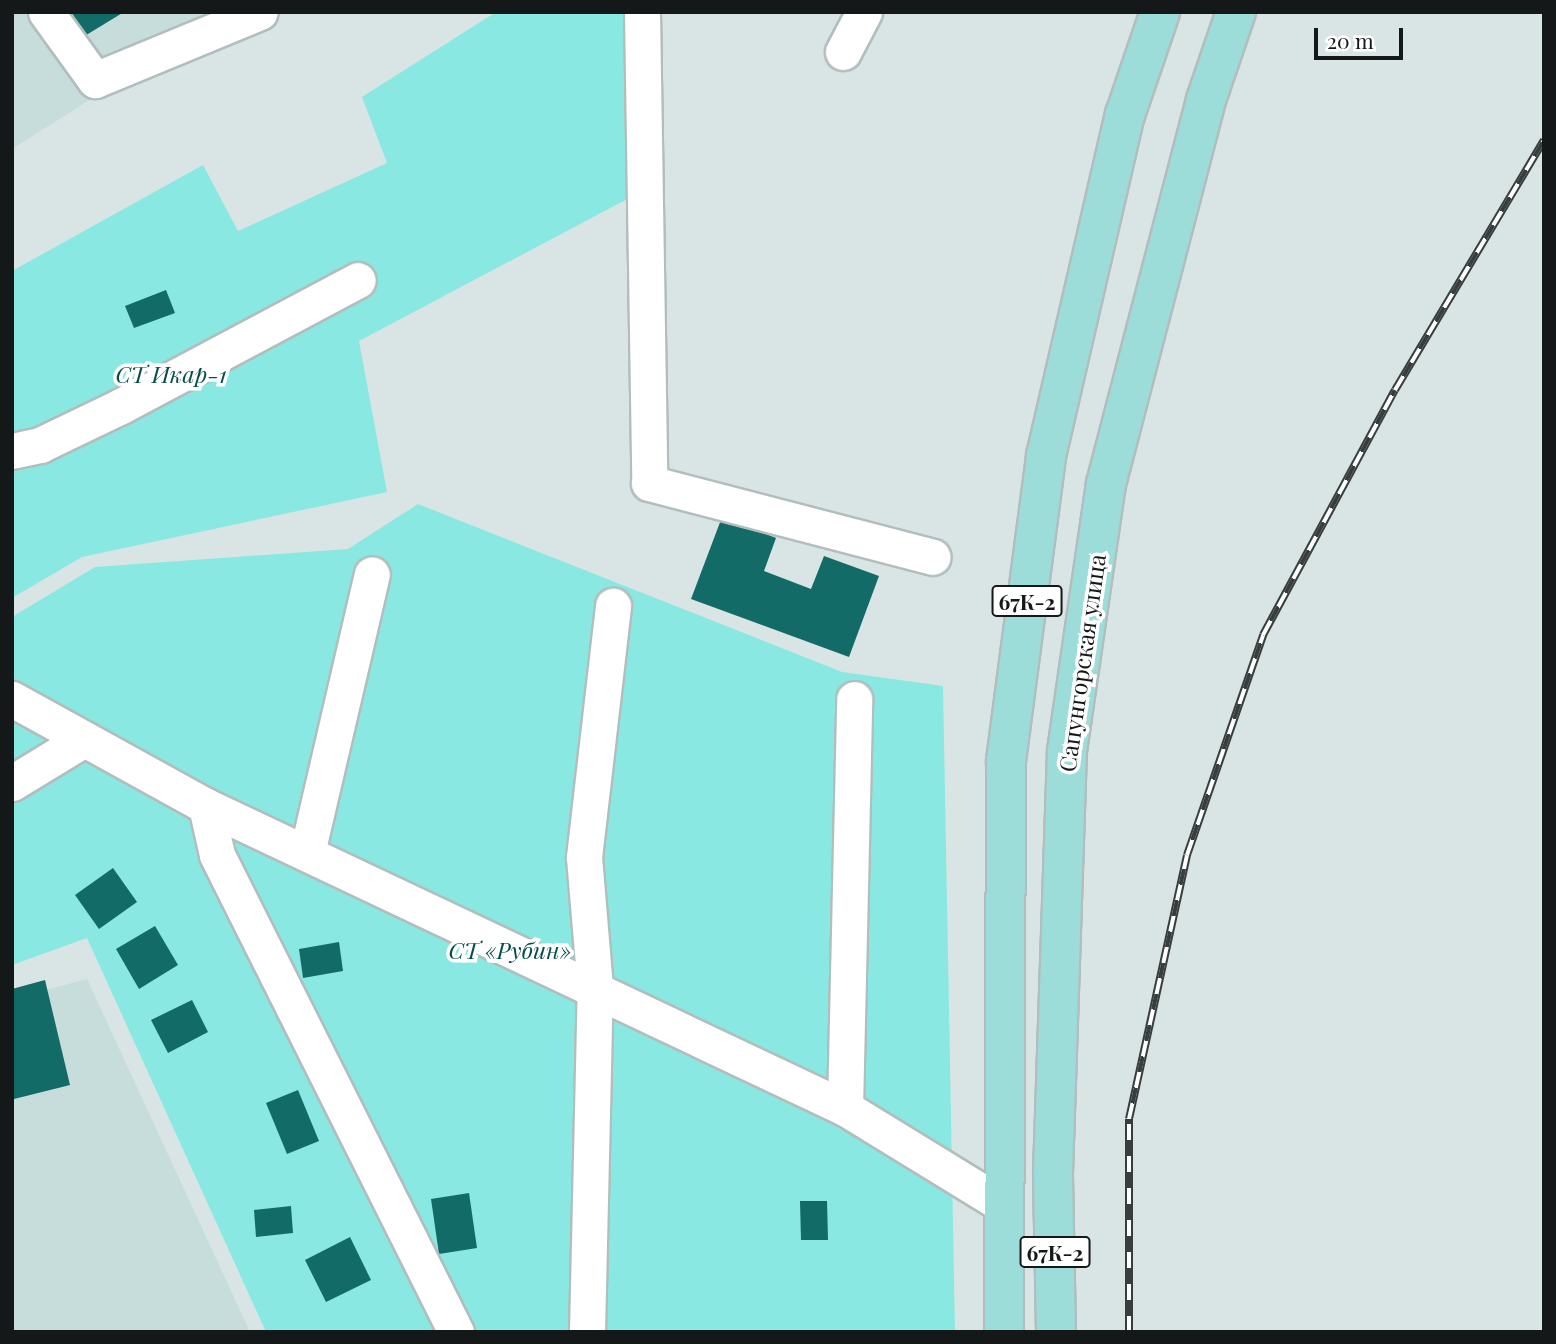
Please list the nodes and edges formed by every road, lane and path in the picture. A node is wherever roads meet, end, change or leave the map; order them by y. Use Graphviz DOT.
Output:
graph roads {
  1 [pos="46,12"];
  2 [pos="260,12"];
  3 [pos="642,12"];
  4 [pos="864,12"];
  5 [pos="1160,12"];
  6 [pos="1236,12"];
  7 [pos="843,52"];
  8 [pos="359,280"];
  9 [pos="12,451"];
  10 [pos="933,557"];
  11 [pos="372,574"];
  12 [pos="613,606"];
  13 [pos="12,699"];
  14 [pos="854,699"];
  15 [pos="84,738"];
  16 [pos="12,783"];
  17 [pos="206,806"];
  18 [pos="307,853"];
  19 [pos="595,988"];
  20 [pos="845,1108"];
  21 [pos="1003,1205"];
  22 [pos="456,1332"];
  23 [pos="587,1332"];
  24 [pos="1004,1332"];
  25 [pos="1056,1332"];
  1 -- 2 [label="lane"];
  3 -- 10 [label="lane"];
  4 -- 7 [label="lane"];
  5 -- 21 [label="main road, 67К-2"];
  6 -- 25 [label="main road, Сапунгорская улица / 67К-2"];
  8 -- 9 [label="lane"];
  11 -- 18 [label="lane"];
  12 -- 19 [label="lane"];
  13 -- 15 [label="lane"];
  14 -- 20 [label="lane"];
  15 -- 16 [label="lane"];
  15 -- 17 [label="lane"];
  17 -- 18 [label="lane"];
  17 -- 22 [label="lane"];
  18 -- 19 [label="lane"];
  19 -- 20 [label="lane"];
  19 -- 23 [label="lane"];
  20 -- 21 [label="lane"];
  21 -- 24 [label="main road, 67К-2"];
}
